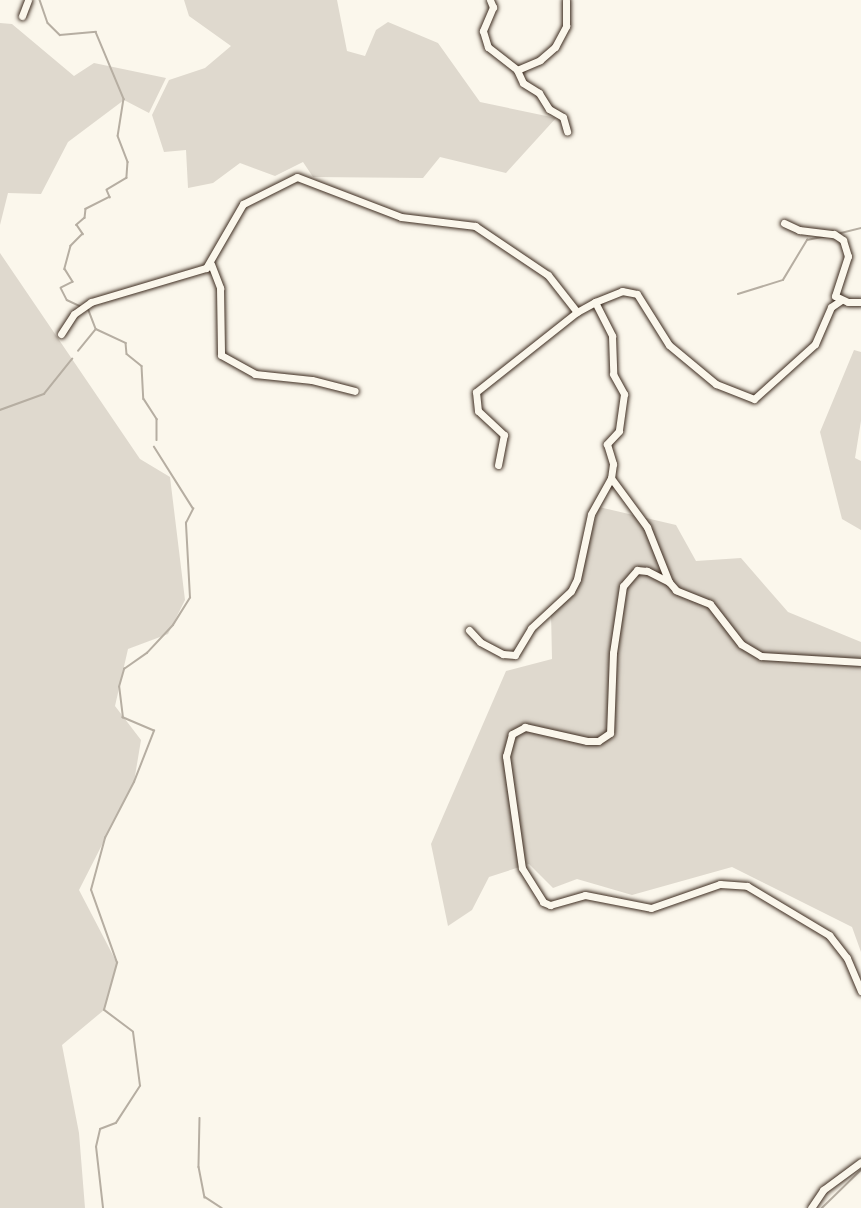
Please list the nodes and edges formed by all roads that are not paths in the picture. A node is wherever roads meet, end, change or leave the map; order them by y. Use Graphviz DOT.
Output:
graph roads {
  1 [pos="28,0"];
  2 [pos="490,0"];
  3 [pos="566,0"];
  4 [pos="22,16"];
  5 [pos="517,70"];
  6 [pos="567,131"];
  7 [pos="784,223"];
  8 [pos="211,264"];
  9 [pos="840,301"];
  10 [pos="596,302"];
  11 [pos="861,302"];
  12 [pos="577,312"];
  13 [pos="61,334"];
  14 [pos="355,391"];
  15 [pos="498,465"];
  16 [pos="611,477"];
  17 [pos="669,582"];
  18 [pos="469,630"];
  19 [pos="861,662"];
  20 [pos="861,992"];
  21 [pos="861,1162"];
  22 [pos="811,1208"];
  1 -- 4 [label="street"];
  2 -- 5 [label="street"];
  3 -- 5 [label="street"];
  5 -- 6 [label="street"];
  7 -- 9 [label="street"];
  8 -- 12 [label="street"];
  8 -- 13 [label="street"];
  8 -- 14 [label="street"];
  9 -- 10 [label="street"];
  9 -- 11 [label="street"];
  10 -- 12 [label="street"];
  10 -- 16 [label="street"];
  12 -- 15 [label="street"];
  16 -- 17 [label="street"];
  16 -- 18 [label="street"];
  17 -- 19 [label="street"];
  17 -- 20 [label="street"];
  21 -- 22 [label="street"];
}
